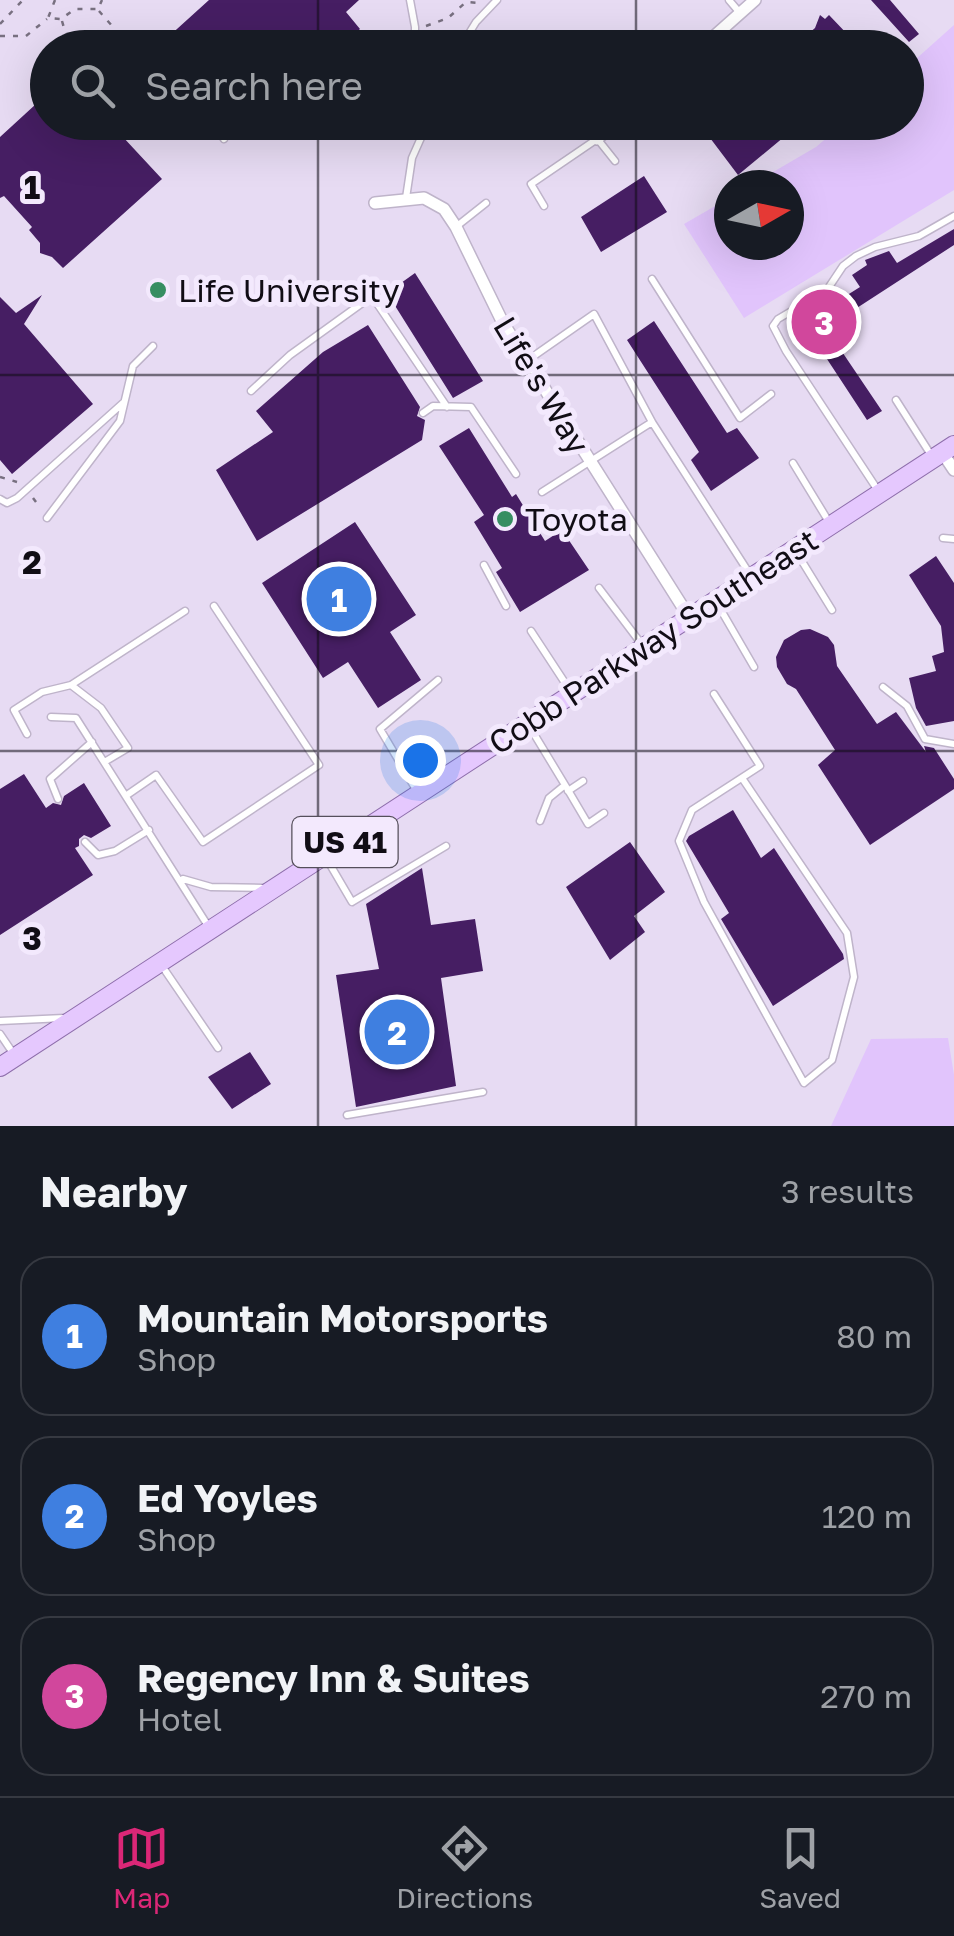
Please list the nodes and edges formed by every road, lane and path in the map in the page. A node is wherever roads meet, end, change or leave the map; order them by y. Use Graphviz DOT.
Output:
graph roads {
  1 [pos="24,0"];
  2 [pos="55,0"];
  3 [pos="102,0"];
  4 [pos="410,0"];
  5 [pos="729,0"];
  6 [pos="755,0"];
  7 [pos="489,2"];
  8 [pos="98,9"];
  9 [pos="740,13"];
  10 [pos="48,18"];
  11 [pos="61,19"];
  12 [pos="0,24"];
  13 [pos="113,27"];
  14 [pos="415,27"];
  15 [pos="33,30"];
  16 [pos="64,30"];
  17 [pos="471,30"];
  18 [pos="721,30"];
  19 [pos="30,33"];
  20 [pos="0,36"];
  21 [pos="420,140"];
  22 [pos="596,140"];
  23 [pos="598,140"];
  24 [pos="615,161"];
  25 [pos="406,198"];
  26 [pos="375,203"];
  27 [pos="486,204"];
  28 [pos="544,206"];
  29 [pos="954,216"];
  30 [pos="456,227"];
  31 [pos="652,278"];
  32 [pos="153,346"];
  33 [pos="526,362"];
  34 [pos="251,391"];
  35 [pos="771,394"];
  36 [pos="896,400"];
  37 [pos="124,402"];
  38 [pos="447,406"];
  39 [pos="423,414"];
  40 [pos="652,422"];
  41 [pos="943,452"];
  42 [pos="589,462"];
  43 [pos="793,463"];
  44 [pos="954,470"];
  45 [pos="516,474"];
  46 [pos="0,477"];
  47 [pos="26,490"];
  48 [pos="542,492"];
  49 [pos="880,493"];
  50 [pos="0,499"];
  51 [pos="47,518"];
  52 [pos="831,525"];
  53 [pos="943,538"];
  54 [pos="954,539"];
  55 [pos="794,548"];
  56 [pos="484,565"];
  57 [pos="751,577"];
  58 [pos="599,588"];
  59 [pos="715,599"];
  60 [pos="214,606"];
  61 [pos="506,606"];
  62 [pos="832,610"];
  63 [pos="185,611"];
  64 [pos="689,616"];
  65 [pos="531,630"];
  66 [pos="644,647"];
  67 [pos="754,668"];
  68 [pos="438,680"];
  69 [pos="70,685"];
  70 [pos="883,686"];
  71 [pos="572,694"];
  72 [pos="714,694"];
  73 [pos="51,717"];
  74 [pos="528,723"];
  75 [pos="27,734"];
  76 [pos="92,742"];
  77 [pos="954,744"];
  78 [pos="106,761"];
  79 [pos="742,778"];
  80 [pos="584,781"];
  81 [pos="566,788"];
  82 [pos="419,794"];
  83 [pos="127,795"];
  84 [pos="58,799"];
  85 [pos="604,813"];
  86 [pos="540,821"];
  87 [pos="149,830"];
  88 [pos="85,842"];
  89 [pos="446,846"];
  90 [pos="324,856"];
  91 [pos="180,879"];
  92 [pos="275,888"];
  93 [pos="210,930"];
  94 [pos="160,963"];
  95 [pos="76,1018"];
  96 [pos="0,1021"];
  97 [pos="0,1034"];
  98 [pos="218,1048"];
  99 [pos="8,1062"];
  100 [pos="483,1092"];
  101 [pos="347,1115"];
  1 -- 12 [label="path"];
  2 -- 10 [label="path"];
  3 -- 8 [label="path"];
  4 -- 14 [label="lane"];
  5 -- 9 [label="lane"];
  6 -- 9 [label="street"];
  7 -- 14 [label="path"];
  7 -- 17 [label="lane"];
  8 -- 11 [label="path"];
  8 -- 13 [label="path"];
  9 -- 18 [label="street"];
  10 -- 11 [label="path"];
  10 -- 15 [label="path"];
  11 -- 16 [label="path"];
  19 -- 20 [label="path"];
  21 -- 25 [label="lane"];
  22 -- 28 [label="lane"];
  23 -- 24 [label="lane"];
  25 -- 26 [label="street"];
  25 -- 30 [label="street, Life's Way"];
  27 -- 30 [label="lane"];
  29 -- 49 [label="lane"];
  30 -- 33 [label="street, Life's Way"];
  31 -- 35 [label="lane"];
  32 -- 37 [label="lane"];
  33 -- 40 [label="lane"];
  33 -- 42 [label="street, Life's Way"];
  34 -- 38 [label="lane"];
  36 -- 41 [label="lane"];
  37 -- 47 [label="lane"];
  37 -- 51 [label="lane"];
  38 -- 39 [label="lane"];
  38 -- 45 [label="lane"];
  40 -- 42 [label="lane"];
  40 -- 57 [label="lane"];
  41 -- 44 [label="street"];
  41 -- 49 [label="main road, Cobb Parkway Southeast / US 41"];
  42 -- 48 [label="lane"];
  42 -- 64 [label="street, Life's Way"];
  43 -- 52 [label="lane"];
  46 -- 47 [label="path"];
  47 -- 50 [label="lane"];
  49 -- 52 [label="main road, Cobb Parkway Southeast / US 41"];
  52 -- 55 [label="main road, Cobb Parkway Southeast / US 41"];
  53 -- 54 [label="lane"];
  55 -- 57 [label="main road, Cobb Parkway Southeast / US 41"];
  55 -- 62 [label="lane"];
  56 -- 61 [label="lane"];
  57 -- 59 [label="main road, Cobb Parkway Southeast / US 41"];
  58 -- 66 [label="lane"];
  59 -- 64 [label="main road, Cobb Parkway Southeast / US 41"];
  59 -- 67 [label="lane"];
  60 -- 83 [label="lane"];
  63 -- 69 [label="lane"];
  64 -- 66 [label="main road, Cobb Parkway Southeast / US 41"];
  65 -- 71 [label="lane"];
  66 -- 71 [label="main road, Cobb Parkway Southeast / US 41"];
  68 -- 82 [label="lane"];
  69 -- 75 [label="lane"];
  69 -- 78 [label="lane"];
  70 -- 77 [label="lane"];
  71 -- 74 [label="main road, Cobb Parkway Southeast / US 41"];
  72 -- 79 [label="lane"];
  73 -- 76 [label="lane"];
  74 -- 81 [label="lane"];
  74 -- 82 [label="main road, Cobb Parkway Southeast / US 41"];
  76 -- 78 [label="lane"];
  76 -- 84 [label="lane"];
  78 -- 83 [label="lane"];
  79 -- 79 [label="lane"];
  80 -- 81 [label="lane"];
  81 -- 85 [label="lane"];
  81 -- 86 [label="lane"];
  82 -- 90 [label="main road, Cobb Parkway Southeast / US 41"];
  83 -- 87 [label="lane"];
  87 -- 88 [label="lane"];
  87 -- 91 [label="lane"];
  89 -- 90 [label="lane"];
  90 -- 92 [label="main road, Cobb Parkway Southeast / US 41"];
  91 -- 92 [label="lane"];
  91 -- 93 [label="lane"];
  92 -- 93 [label="main road, Cobb Parkway Southeast / US 41"];
  93 -- 94 [label="main road, Cobb Parkway Southeast / US 41"];
  94 -- 95 [label="main road, Cobb Parkway Southeast / US 41"];
  94 -- 98 [label="lane"];
  95 -- 96 [label="lane"];
  95 -- 99 [label="main road, Cobb Parkway Southeast / US 41"];
  97 -- 99 [label="lane"];
  100 -- 101 [label="lane"];
}
